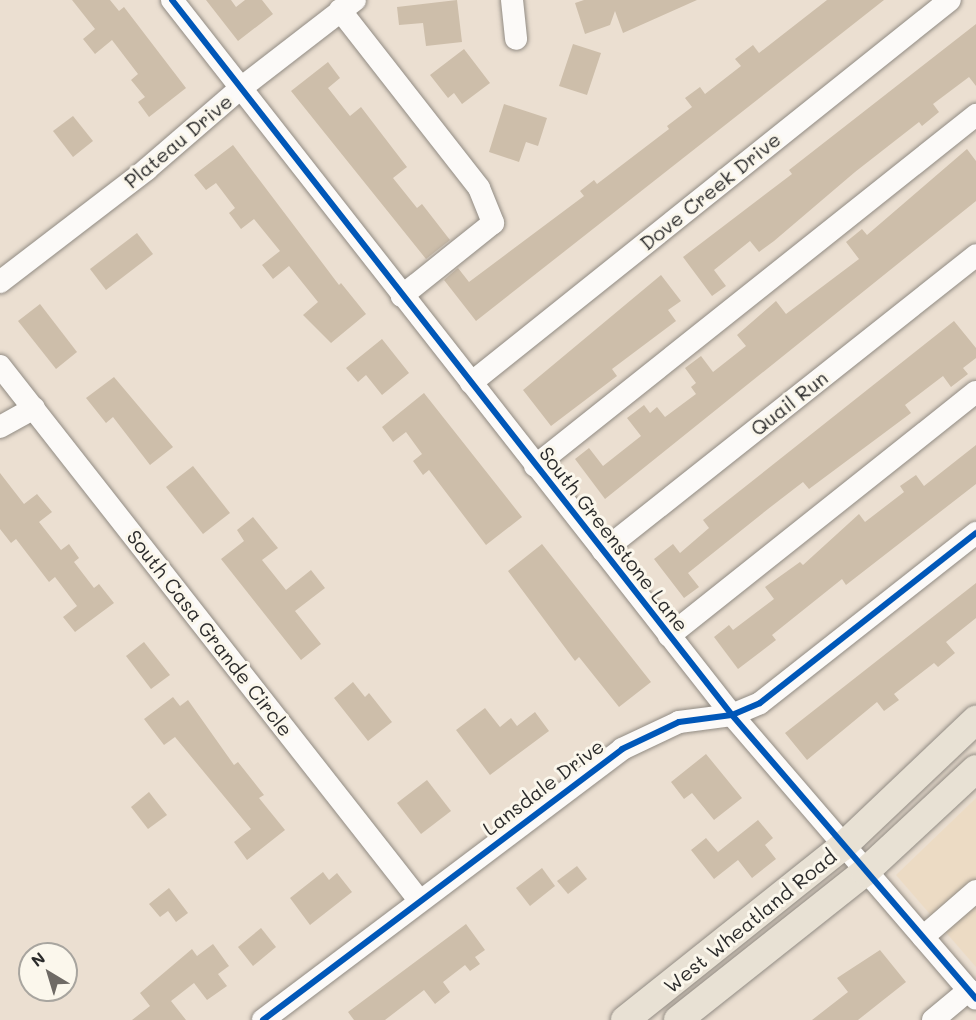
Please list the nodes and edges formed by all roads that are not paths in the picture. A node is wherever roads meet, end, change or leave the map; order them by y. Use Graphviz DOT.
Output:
graph roads {
  1 [pos="172,0"];
  2 [pos="512,0"];
  3 [pos="950,0"];
  4 [pos="348,5"];
  5 [pos="516,39"];
  6 [pos="241,88"];
  7 [pos="976,115"];
  8 [pos="976,255"];
  9 [pos="0,282"];
  10 [pos="402,296"];
  11 [pos="0,366"];
  12 [pos="471,383"];
  13 [pos="976,392"];
  14 [pos="34,408"];
  15 [pos="0,427"];
  16 [pos="535,466"];
  17 [pos="976,533"];
  18 [pos="603,551"];
  19 [pos="669,636"];
  20 [pos="732,715"];
  21 [pos="976,720"];
  22 [pos="942,753"];
  23 [pos="971,773"];
  24 [pos="842,848"];
  25 [pos="865,872"];
  26 [pos="974,893"];
  27 [pos="419,900"];
  28 [pos="922,937"];
  29 [pos="972,994"];
  30 [pos="264,1020"];
  31 [pos="625,1020"];
  32 [pos="678,1020"];
  33 [pos="933,1020"];
  1 -- 6 [label="street, South Greenstone Lane"];
  2 -- 5 [label="street"];
  3 -- 12 [label="street, Dove Creek Drive"];
  4 -- 6 [label="street, Plateau Drive"];
  4 -- 10 [label="street"];
  6 -- 9 [label="street, Plateau Drive"];
  6 -- 10 [label="street, South Greenstone Lane"];
  7 -- 16 [label="street"];
  8 -- 18 [label="street, Quail Run"];
  10 -- 12 [label="street, South Greenstone Lane"];
  11 -- 14 [label="street, South Casa Grande Circle"];
  12 -- 16 [label="street, South Greenstone Lane"];
  13 -- 19 [label="street"];
  14 -- 15 [label="street"];
  14 -- 27 [label="street, South Casa Grande Circle"];
  16 -- 18 [label="street, South Greenstone Lane"];
  17 -- 20 [label="street, Lansdale Drive"];
  18 -- 19 [label="street, South Greenstone Lane"];
  19 -- 20 [label="street, South Greenstone Lane"];
  20 -- 24 [label="street, South Greenstone Lane"];
  20 -- 27 [label="street, Lansdale Drive"];
  21 -- 22 [label="main road, West Wheatland Road"];
  22 -- 23 [label="main road"];
  22 -- 24 [label="main road, West Wheatland Road"];
  23 -- 25 [label="main road, West Wheatland Road"];
  24 -- 25 [label="street, South Greenstone Lane"];
  24 -- 31 [label="main road, West Wheatland Road"];
  25 -- 28 [label="street, South Greenstone Lane"];
  25 -- 32 [label="main road, West Wheatland Road"];
  26 -- 28 [label="street"];
  27 -- 30 [label="street, Lansdale Drive"];
  28 -- 29 [label="street, South Greenstone Lane"];
  29 -- 33 [label="street"];
}
